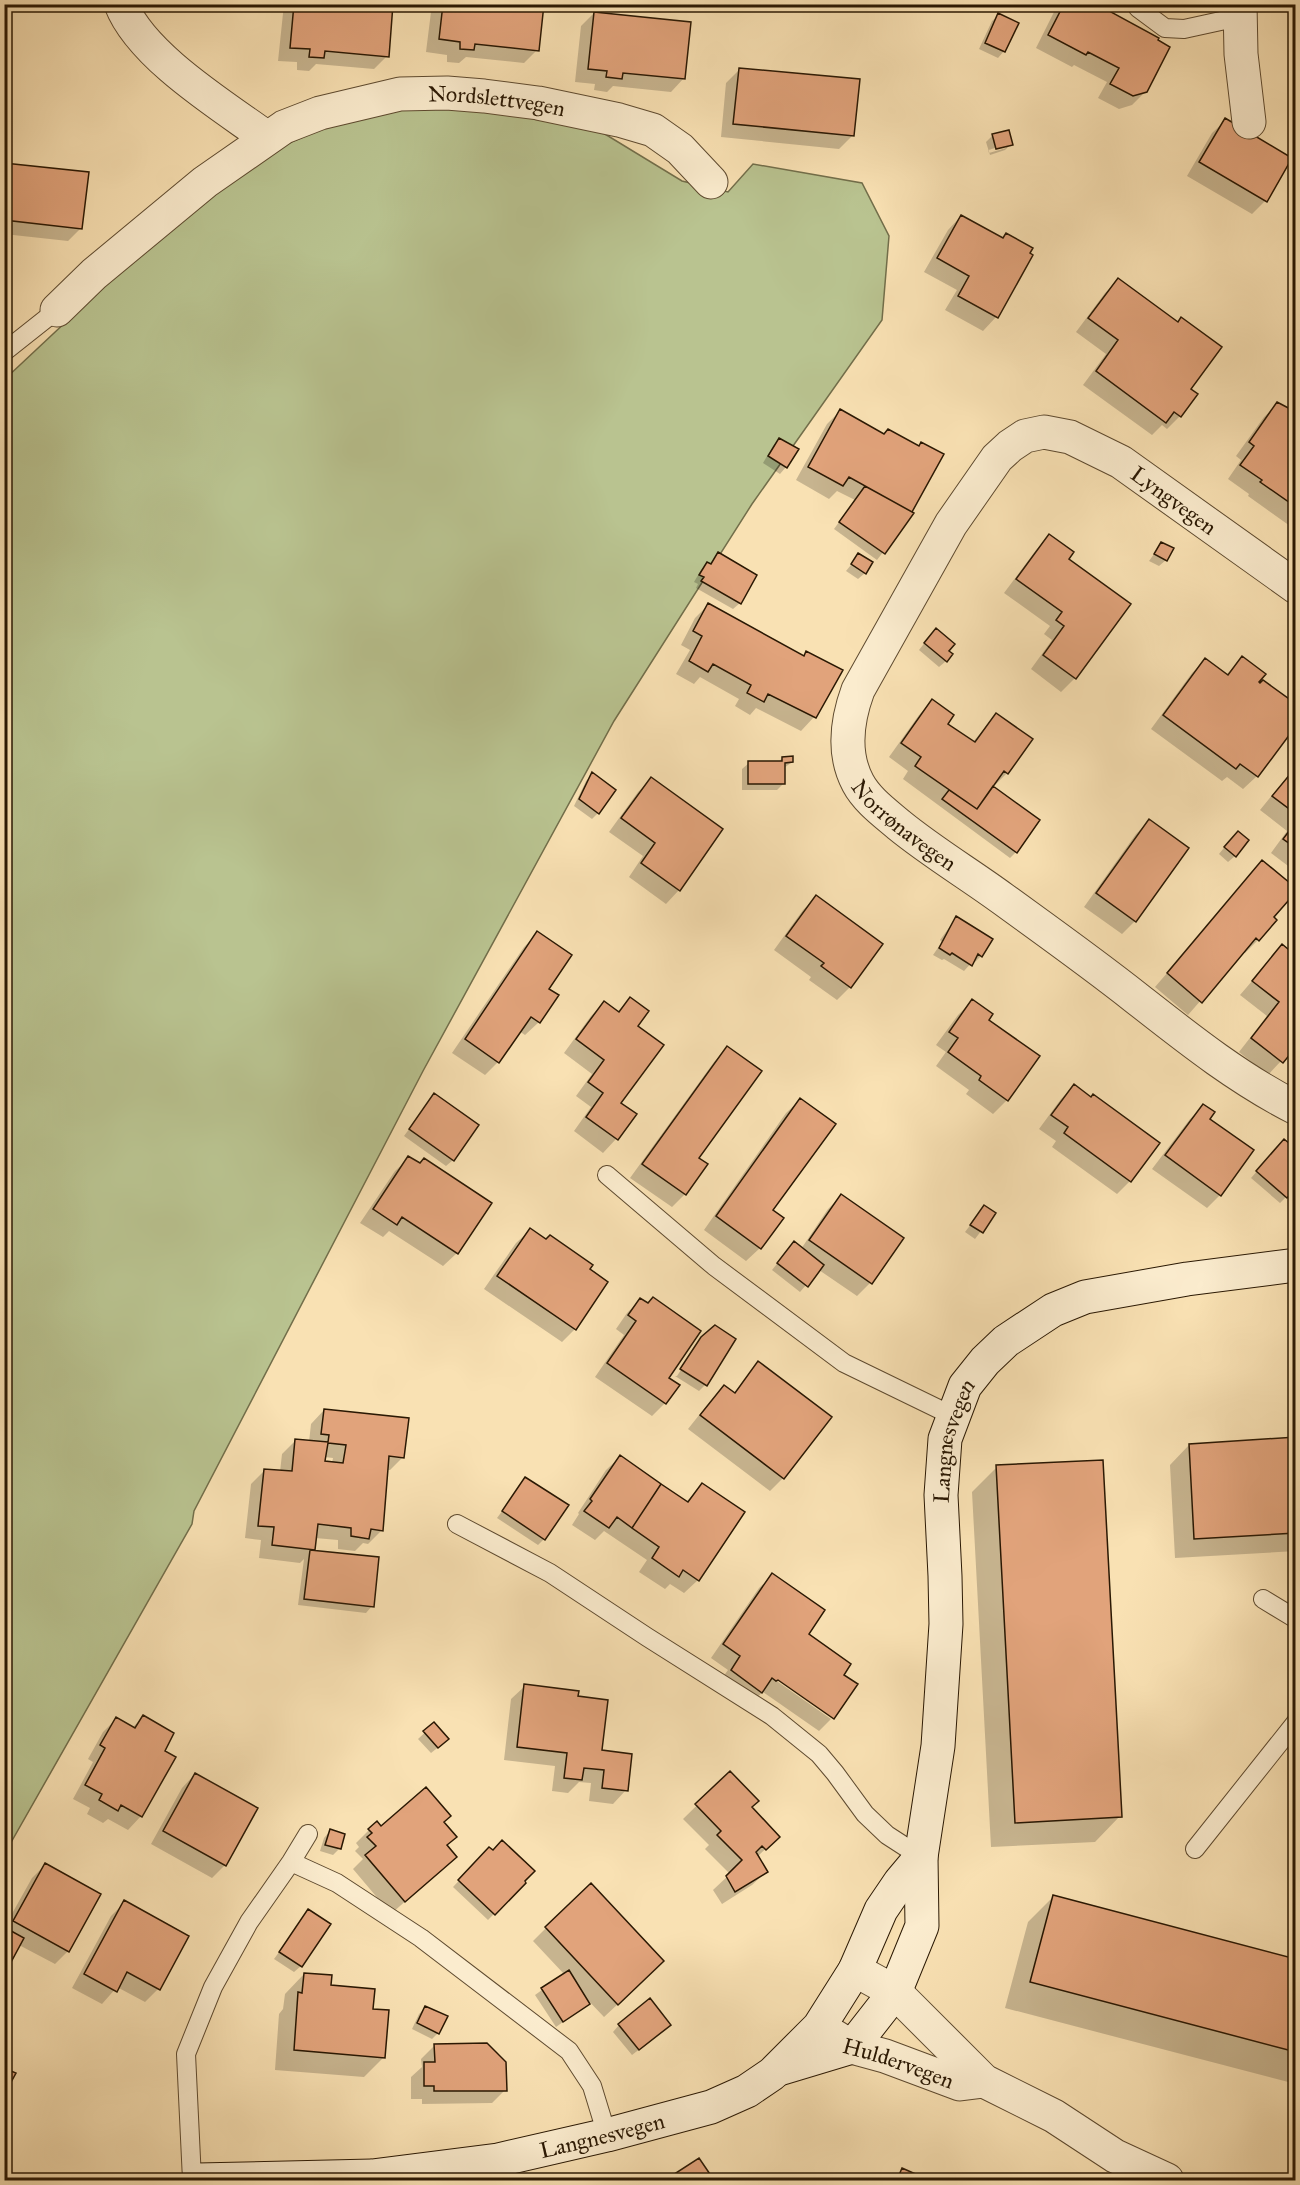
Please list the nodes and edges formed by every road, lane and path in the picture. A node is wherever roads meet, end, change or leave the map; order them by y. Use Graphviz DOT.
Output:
graph roads {
  1 [pos="122,4"];
  2 [pos="1138,8"];
  3 [pos="1240,11"];
  4 [pos="1249,122"];
  5 [pos="267,138"];
  6 [pos="711,183"];
  7 [pos="57,310"];
  8 [pos="4,352"];
  9 [pos="1044,432"];
  10 [pos="1296,587"];
  11 [pos="1296,1108"];
  12 [pos="606,1175"];
  13 [pos="1296,1265"];
  14 [pos="953,1416"];
  15 [pos="457,1524"];
  16 [pos="1263,1599"];
  17 [pos="1296,1618"];
  18 [pos="1296,1722"];
  19 [pos="308,1834"];
  20 [pos="1194,1849"];
  21 [pos="921,1857"];
  22 [pos="291,1862"];
  23 [pos="855,1970"];
  24 [pos="895,1992"];
  25 [pos="819,2027"];
  26 [pos="852,2048"];
  27 [pos="779,2069"];
  28 [pos="984,2081"];
  29 [pos="607,2135"];
  30 [pos="391,2177"];
  31 [pos="1158,2179"];
  32 [pos="192,2181"];
  33 [pos="198,2181"];
  1 -- 5 [label="street"];
  2 -- 3 [label="lane"];
  3 -- 4 [label="street"];
  5 -- 6 [label="street, Nordslettvegen"];
  5 -- 7 [label="street, Nordslettvegen"];
  7 -- 8 [label="lane"];
  9 -- 10 [label="street, Lyngvegen"];
  9 -- 11 [label="street, Norrønavegen"];
  12 -- 14 [label="lane"];
  13 -- 14 [label="street, Langnesvegen"];
  14 -- 21 [label="street, Langnesvegen"];
  15 -- 21 [label="lane"];
  16 -- 17 [label="lane"];
  18 -- 20 [label="lane"];
  19 -- 22 [label="lane"];
  21 -- 23 [label="street, Langnesvegen"];
  21 -- 24 [label="street, Langnesvegen"];
  22 -- 29 [label="lane"];
  22 -- 32 [label="lane"];
  23 -- 24 [label="street, Huldervegen"];
  23 -- 25 [label="street, Langnesvegen"];
  24 -- 26 [label="street, Langnesvegen"];
  24 -- 28 [label="street, Huldervegen"];
  25 -- 26 [label="street, Huldervegen"];
  25 -- 27 [label="street, Langnesvegen"];
  26 -- 27 [label="street, Langnesvegen"];
  26 -- 28 [label="street, Huldervegen"];
  27 -- 29 [label="street, Langnesvegen"];
  28 -- 31 [label="street, Huldervegen"];
  29 -- 30 [label="street, Langnesvegen"];
  30 -- 33 [label="street, Langnesvegen"];
}
